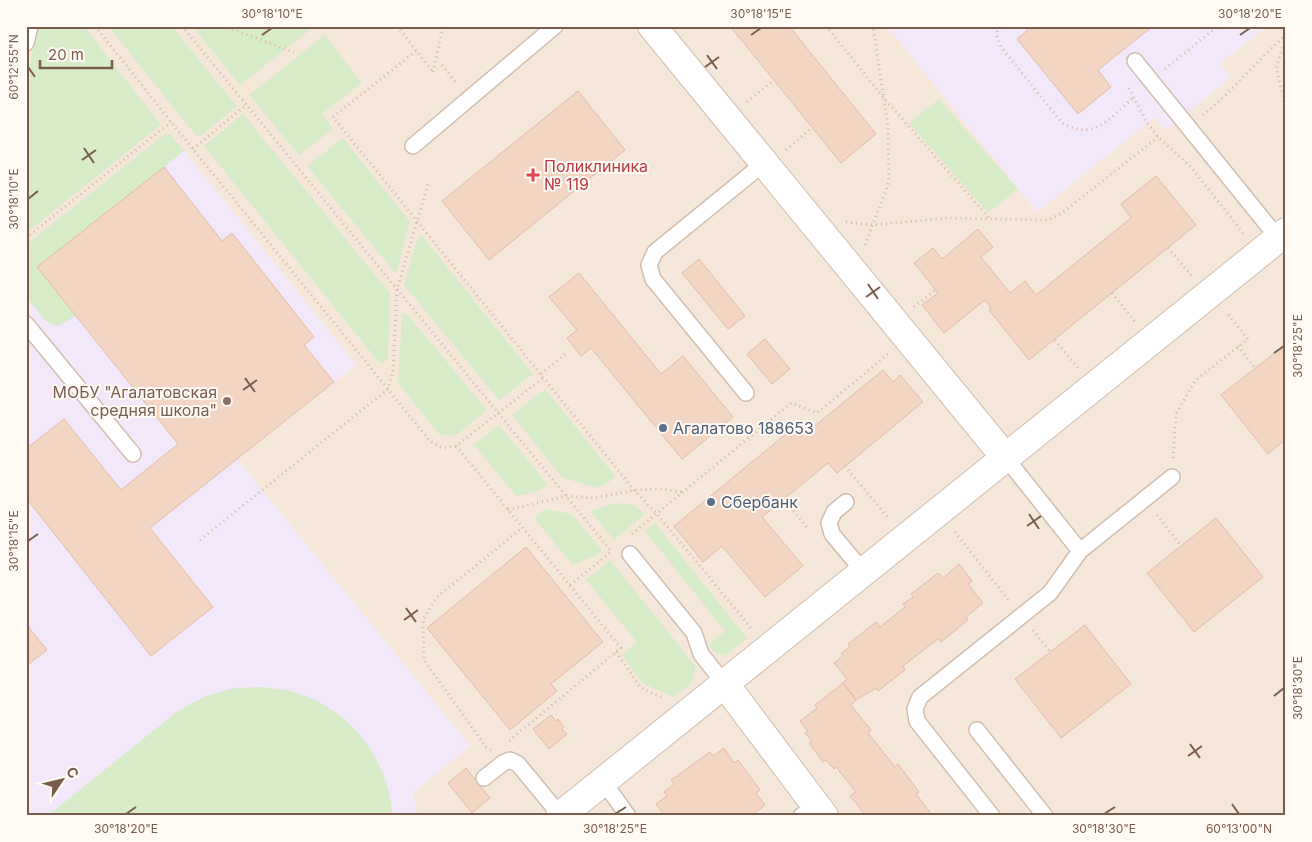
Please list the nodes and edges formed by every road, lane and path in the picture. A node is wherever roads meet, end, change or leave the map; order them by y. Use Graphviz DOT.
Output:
graph roads {
  1 [pos="30,26"];
  2 [pos="95,26"];
  3 [pos="182,26"];
  4 [pos="223,26"];
  5 [pos="397,26"];
  6 [pos="443,26"];
  7 [pos="554,26"];
  8 [pos="652,26"];
  9 [pos="826,26"];
  10 [pos="873,26"];
  11 [pos="998,26"];
  12 [pos="1218,26"];
  13 [pos="1286,37"];
  14 [pos="26,43"];
  15 [pos="416,51"];
  16 [pos="294,52"];
  17 [pos="1135,61"];
  18 [pos="774,80"];
  19 [pos="1151,81"];
  20 [pos="883,98"];
  21 [pos="1134,98"];
  22 [pos="746,103"];
  23 [pos="246,105"];
  24 [pos="1286,108"];
  25 [pos="170,122"];
  26 [pos="1188,127"];
  27 [pos="812,128"];
  28 [pos="1158,137"];
  29 [pos="1164,142"];
  30 [pos="413,146"];
  31 [pos="193,149"];
  32 [pos="774,157"];
  33 [pos="429,181"];
  34 [pos="989,219"];
  35 [pos="417,221"];
  36 [pos="839,221"];
  37 [pos="872,225"];
  38 [pos="26,238"];
  39 [pos="1248,239"];
  40 [pos="1283,239"];
  41 [pos="1168,248"];
  42 [pos="863,249"];
  43 [pos="1196,282"];
  44 [pos="397,289"];
  45 [pos="935,290"];
  46 [pos="1112,293"];
  47 [pos="914,307"];
  48 [pos="26,324"];
  49 [pos="1140,328"];
  50 [pos="1239,328"];
  51 [pos="908,338"];
  52 [pos="1055,340"];
  53 [pos="1238,346"];
  54 [pos="568,352"];
  55 [pos="1255,368"];
  56 [pos="1083,374"];
  57 [pos="542,376"];
  58 [pos="388,389"];
  59 [pos="746,393"];
  60 [pos="499,413"];
  61 [pos="456,446"];
  62 [pos="133,454"];
  63 [pos="1005,457"];
  64 [pos="845,466"];
  65 [pos="1172,477"];
  66 [pos="634,490"];
  67 [pos="683,492"];
  68 [pos="566,496"];
  69 [pos="1145,499"];
  70 [pos="846,502"];
  71 [pos="508,510"];
  72 [pos="657,514"];
  73 [pos="889,519"];
  74 [pos="522,528"];
  75 [pos="953,529"];
  76 [pos="628,537"];
  77 [pos="200,540"];
  78 [pos="1181,546"];
  79 [pos="1080,550"];
  80 [pos="612,551"];
  81 [pos="623,551"];
  82 [pos="863,571"];
  83 [pos="570,585"];
  84 [pos="1021,616"];
  85 [pos="752,629"];
  86 [pos="616,652"];
  87 [pos="1050,652"];
  88 [pos="724,683"];
  89 [pos="682,717"];
  90 [pos="977,730"];
  91 [pos="499,758"];
  92 [pos="484,778"];
  93 [pos="603,781"];
  94 [pos="813,812"];
  95 [pos="560,815"];
  96 [pos="628,816"];
  97 [pos="992,816"];
  98 [pos="1045,816"];
  1 -- 14 [label="lane"];
  2 -- 25 [label="path"];
  3 -- 23 [label="path"];
  4 -- 16 [label="path"];
  5 -- 15 [label="path"];
  6 -- 15 [label="path"];
  7 -- 30 [label="lane"];
  8 -- 32 [label="street"];
  9 -- 20 [label="path"];
  10 -- 20 [label="path"];
  11 -- 21 [label="path"];
  12 -- 19 [label="path"];
  13 -- 24 [label="path"];
  13 -- 26 [label="path"];
  15 -- 35 [label="path"];
  17 -- 19 [label="lane"];
  17 -- 21 [label="path"];
  18 -- 22 [label="path"];
  19 -- 26 [label="lane"];
  20 -- 34 [label="path"];
  20 -- 37 [label="path"];
  21 -- 28 [label="path"];
  23 -- 31 [label="path"];
  23 -- 44 [label="path"];
  25 -- 31 [label="path"];
  25 -- 38 [label="path"];
  26 -- 29 [label="path"];
  26 -- 40 [label="lane"];
  27 -- 32 [label="path"];
  28 -- 29 [label="path"];
  28 -- 34 [label="path"];
  29 -- 39 [label="path"];
  31 -- 58 [label="path"];
  32 -- 51 [label="street"];
  32 -- 59 [label="lane"];
  33 -- 35 [label="path"];
  34 -- 37 [label="path"];
  35 -- 44 [label="path"];
  35 -- 57 [label="path"];
  36 -- 37 [label="path"];
  37 -- 42 [label="path"];
  40 -- 63 [label="street"];
  41 -- 43 [label="path"];
  44 -- 58 [label="path"];
  44 -- 60 [label="path"];
  45 -- 47 [label="path"];
  46 -- 49 [label="path"];
  48 -- 62 [label="lane"];
  50 -- 53 [label="path"];
  51 -- 63 [label="street"];
  51 -- 67 [label="path"];
  52 -- 56 [label="path"];
  53 -- 55 [label="path"];
  53 -- 65 [label="path"];
  54 -- 57 [label="path"];
  57 -- 60 [label="path"];
  57 -- 66 [label="path"];
  58 -- 61 [label="path"];
  58 -- 77 [label="path"];
  60 -- 61 [label="path"];
  60 -- 68 [label="path"];
  61 -- 71 [label="path"];
  63 -- 79 [label="lane"];
  63 -- 82 [label="street"];
  64 -- 73 [label="path"];
  65 -- 69 [label="lane"];
  66 -- 67 [label="path"];
  66 -- 68 [label="path"];
  66 -- 72 [label="path"];
  67 -- 72 [label="path"];
  68 -- 71 [label="path"];
  68 -- 80 [label="path"];
  69 -- 78 [label="path"];
  69 -- 79 [label="lane"];
  70 -- 82 [label="lane"];
  71 -- 74 [label="path"];
  72 -- 76 [label="path"];
  72 -- 85 [label="path"];
  74 -- 83 [label="path"];
  74 -- 91 [label="path"];
  75 -- 84 [label="path"];
  79 -- 84 [label="lane"];
  80 -- 81 [label="path"];
  80 -- 83 [label="path"];
  81 -- 88 [label="lane"];
  82 -- 88 [label="street"];
  83 -- 86 [label="path"];
  84 -- 87 [label="path"];
  84 -- 97 [label="lane"];
  86 -- 89 [label="path"];
  86 -- 91 [label="path"];
  88 -- 89 [label="street"];
  88 -- 94 [label="street"];
  89 -- 93 [label="street"];
  90 -- 98 [label="lane"];
  91 -- 92 [label="lane"];
  91 -- 95 [label="lane"];
  93 -- 95 [label="street"];
  93 -- 96 [label="lane"];
}
